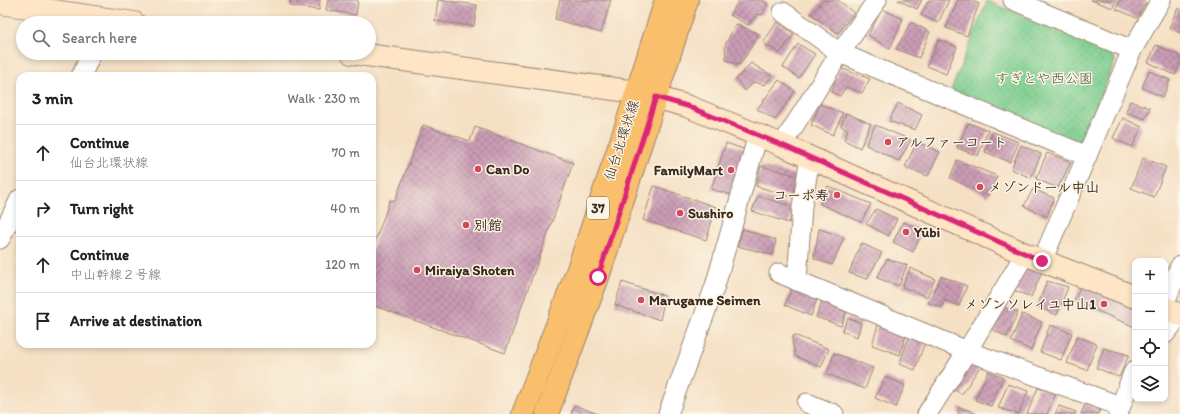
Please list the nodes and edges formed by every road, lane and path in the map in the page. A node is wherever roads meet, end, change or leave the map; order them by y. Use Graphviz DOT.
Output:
graph roads {
  1 [pos="666,0"];
  2 [pos="687,0"];
  3 [pos="877,0"];
  4 [pos="1013,0"];
  5 [pos="1161,0"];
  6 [pos="0,3"];
  7 [pos="783,12"];
  8 [pos="78,16"];
  9 [pos="1132,50"];
  10 [pos="840,53"];
  11 [pos="376,56"];
  12 [pos="89,60"];
  13 [pos="83,72"];
  14 [pos="646,94"];
  15 [pos="758,135"];
  16 [pos="782,145"];
  17 [pos="1087,156"];
  18 [pos="810,157"];
  19 [pos="16,207"];
  20 [pos="0,239"];
  21 [pos="1033,257"];
  22 [pos="1180,266"];
  23 [pos="779,273"];
  24 [pos="797,281"];
  25 [pos="1168,295"];
  26 [pos="1132,296"];
  27 [pos="1168,309"];
  28 [pos="1180,315"];
  29 [pos="1168,330"];
  30 [pos="967,351"];
  31 [pos="1132,376"];
  32 [pos="806,403"];
  33 [pos="1119,410"];
  34 [pos="523,414"];
  35 [pos="547,414"];
  36 [pos="668,414"];
  37 [pos="834,414"];
  38 [pos="927,414"];
  1 -- 14 [label="main road, 仙台北環状線 / 37"];
  2 -- 14 [label="main road, 仙台北環状線 / 37"];
  3 -- 10 [label="street"];
  4 -- 9 [label="street"];
  5 -- 9 [label="street"];
  6 -- 8 [label="street"];
  7 -- 10 [label="street"];
  9 -- 17 [label="street"];
  10 -- 16 [label="street"];
  10 -- 17 [label="street"];
  11 -- 14 [label="street"];
  12 -- 13 [label="street"];
  14 -- 15 [label="street"];
  14 -- 34 [label="main road, 仙台北環状線 / 37"];
  14 -- 35 [label="main road, 仙台北環状線 / 37"];
  15 -- 16 [label="street"];
  15 -- 36 [label="street"];
  16 -- 18 [label="street"];
  17 -- 21 [label="street"];
  18 -- 21 [label="street"];
  18 -- 24 [label="street"];
  19 -- 20 [label="street"];
  21 -- 26 [label="street"];
  21 -- 30 [label="street"];
  22 -- 25 [label="street"];
  23 -- 24 [label="street"];
  24 -- 30 [label="street"];
  27 -- 28 [label="street"];
  28 -- 29 [label="street"];
  30 -- 33 [label="street"];
  30 -- 38 [label="street"];
  31 -- 33 [label="street"];
  32 -- 37 [label="street"];
}
